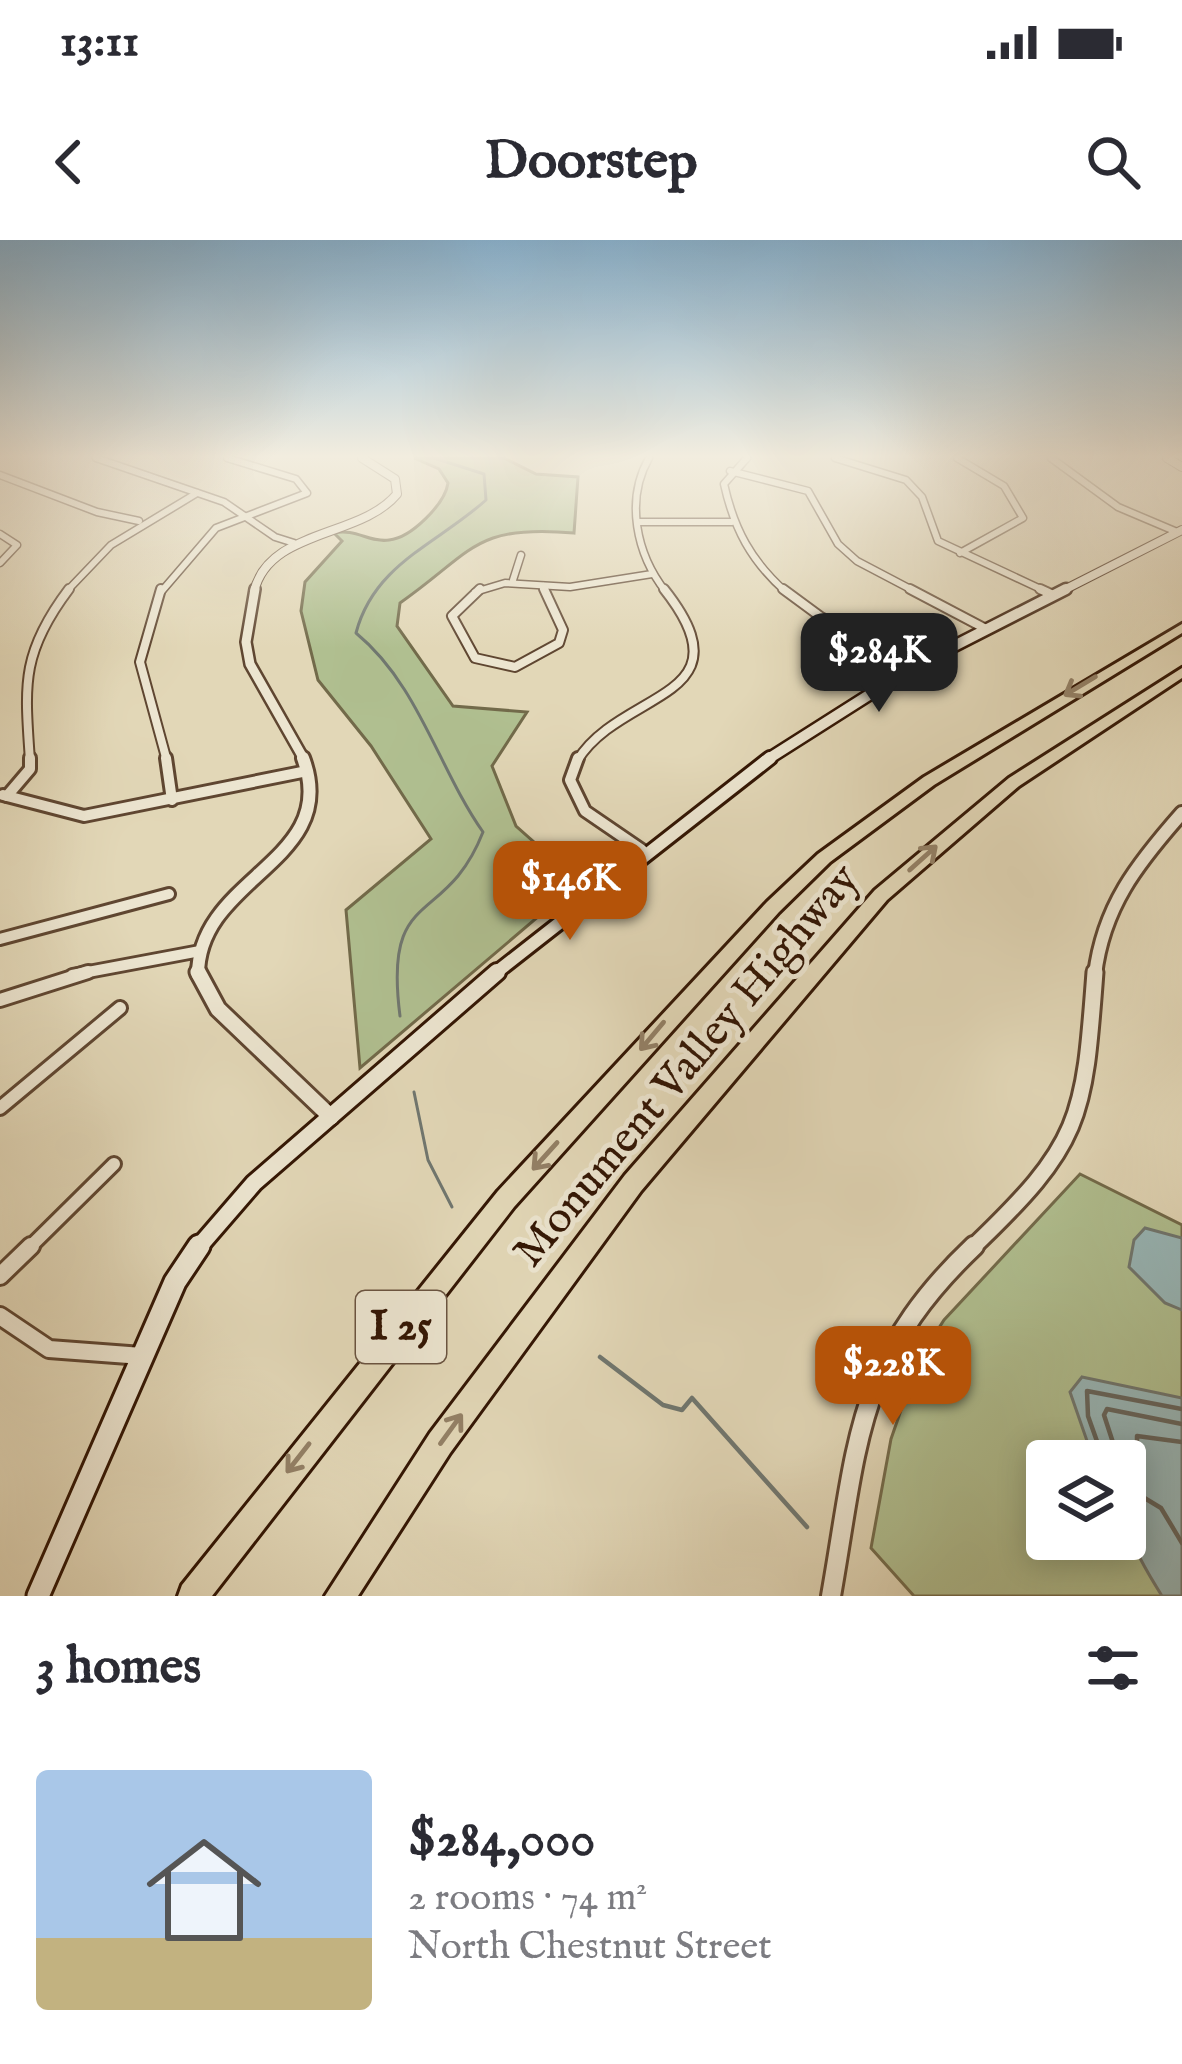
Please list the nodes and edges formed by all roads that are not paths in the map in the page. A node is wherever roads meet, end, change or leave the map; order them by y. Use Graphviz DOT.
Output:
graph roads {
  1 [pos="139,521"];
  2 [pos="237,521"];
  3 [pos="254,521"];
  4 [pos="361,521"];
  5 [pos="828,521"];
  6 [pos="928,521"];
  7 [pos="1017,521"];
  8 [pos="638,522"];
  9 [pos="732,522"];
  10 [pos="1180,531"];
  11 [pos="0,534"];
  12 [pos="294,543"];
  13 [pos="960,554"];
  14 [pos="520,556"];
  15 [pos="0,563"];
  16 [pos="652,574"];
  17 [pos="513,580"];
  18 [pos="543,586"];
  19 [pos="1053,595"];
  20 [pos="986,628"];
  21 [pos="1182,628"];
  22 [pos="913,667"];
  23 [pos="1182,673"];
  24 [pos="307,771"];
  25 [pos="3,795"];
  26 [pos="172,800"];
  27 [pos="1182,813"];
  28 [pos="642,850"];
  29 [pos="169,893"];
  30 [pos="0,939"];
  31 [pos="200,951"];
  32 [pos="0,1000"];
  33 [pos="120,1008"];
  34 [pos="0,1108"];
  35 [pos="331,1117"];
  36 [pos="114,1164"];
  37 [pos="0,1276"];
  38 [pos="0,1316"];
  39 [pos="142,1356"];
  40 [pos="38,1596"];
  41 [pos="193,1596"];
  42 [pos="340,1596"];
  43 [pos="831,1596"];
  1 -- 25 [label="street"];
  2 -- 26 [label="street"];
  3 -- 12 [label="street"];
  4 -- 12 [label="street"];
  5 -- 20 [label="street"];
  6 -- 13 [label="street"];
  7 -- 13 [label="street"];
  8 -- 9 [label="street"];
  8 -- 16 [label="street"];
  9 -- 22 [label="street"];
  10 -- 19 [label="main road"];
  11 -- 15 [label="street"];
  12 -- 24 [label="street"];
  13 -- 19 [label="street"];
  14 -- 17 [label="street"];
  16 -- 18 [label="street"];
  16 -- 28 [label="street"];
  17 -- 18 [label="street"];
  17 -- 18 [label="street"];
  19 -- 20 [label="main road"];
  20 -- 22 [label="main road"];
  21 -- 41 [label="highway, Monument Valley Highway / I 25, one-way"];
  22 -- 28 [label="main road"];
  42 -- 23 [label="highway, Monument Valley Highway / I 25, one-way"];
  24 -- 26 [label="street"];
  24 -- 31 [label="street"];
  25 -- 26 [label="street"];
  27 -- 43 [label="street"];
  28 -- 35 [label="main road"];
  29 -- 30 [label="street"];
  31 -- 32 [label="street"];
  31 -- 35 [label="street"];
  33 -- 34 [label="street"];
  35 -- 39 [label="main road"];
  36 -- 37 [label="street"];
  38 -- 39 [label="street"];
  39 -- 40 [label="main road"];
}
